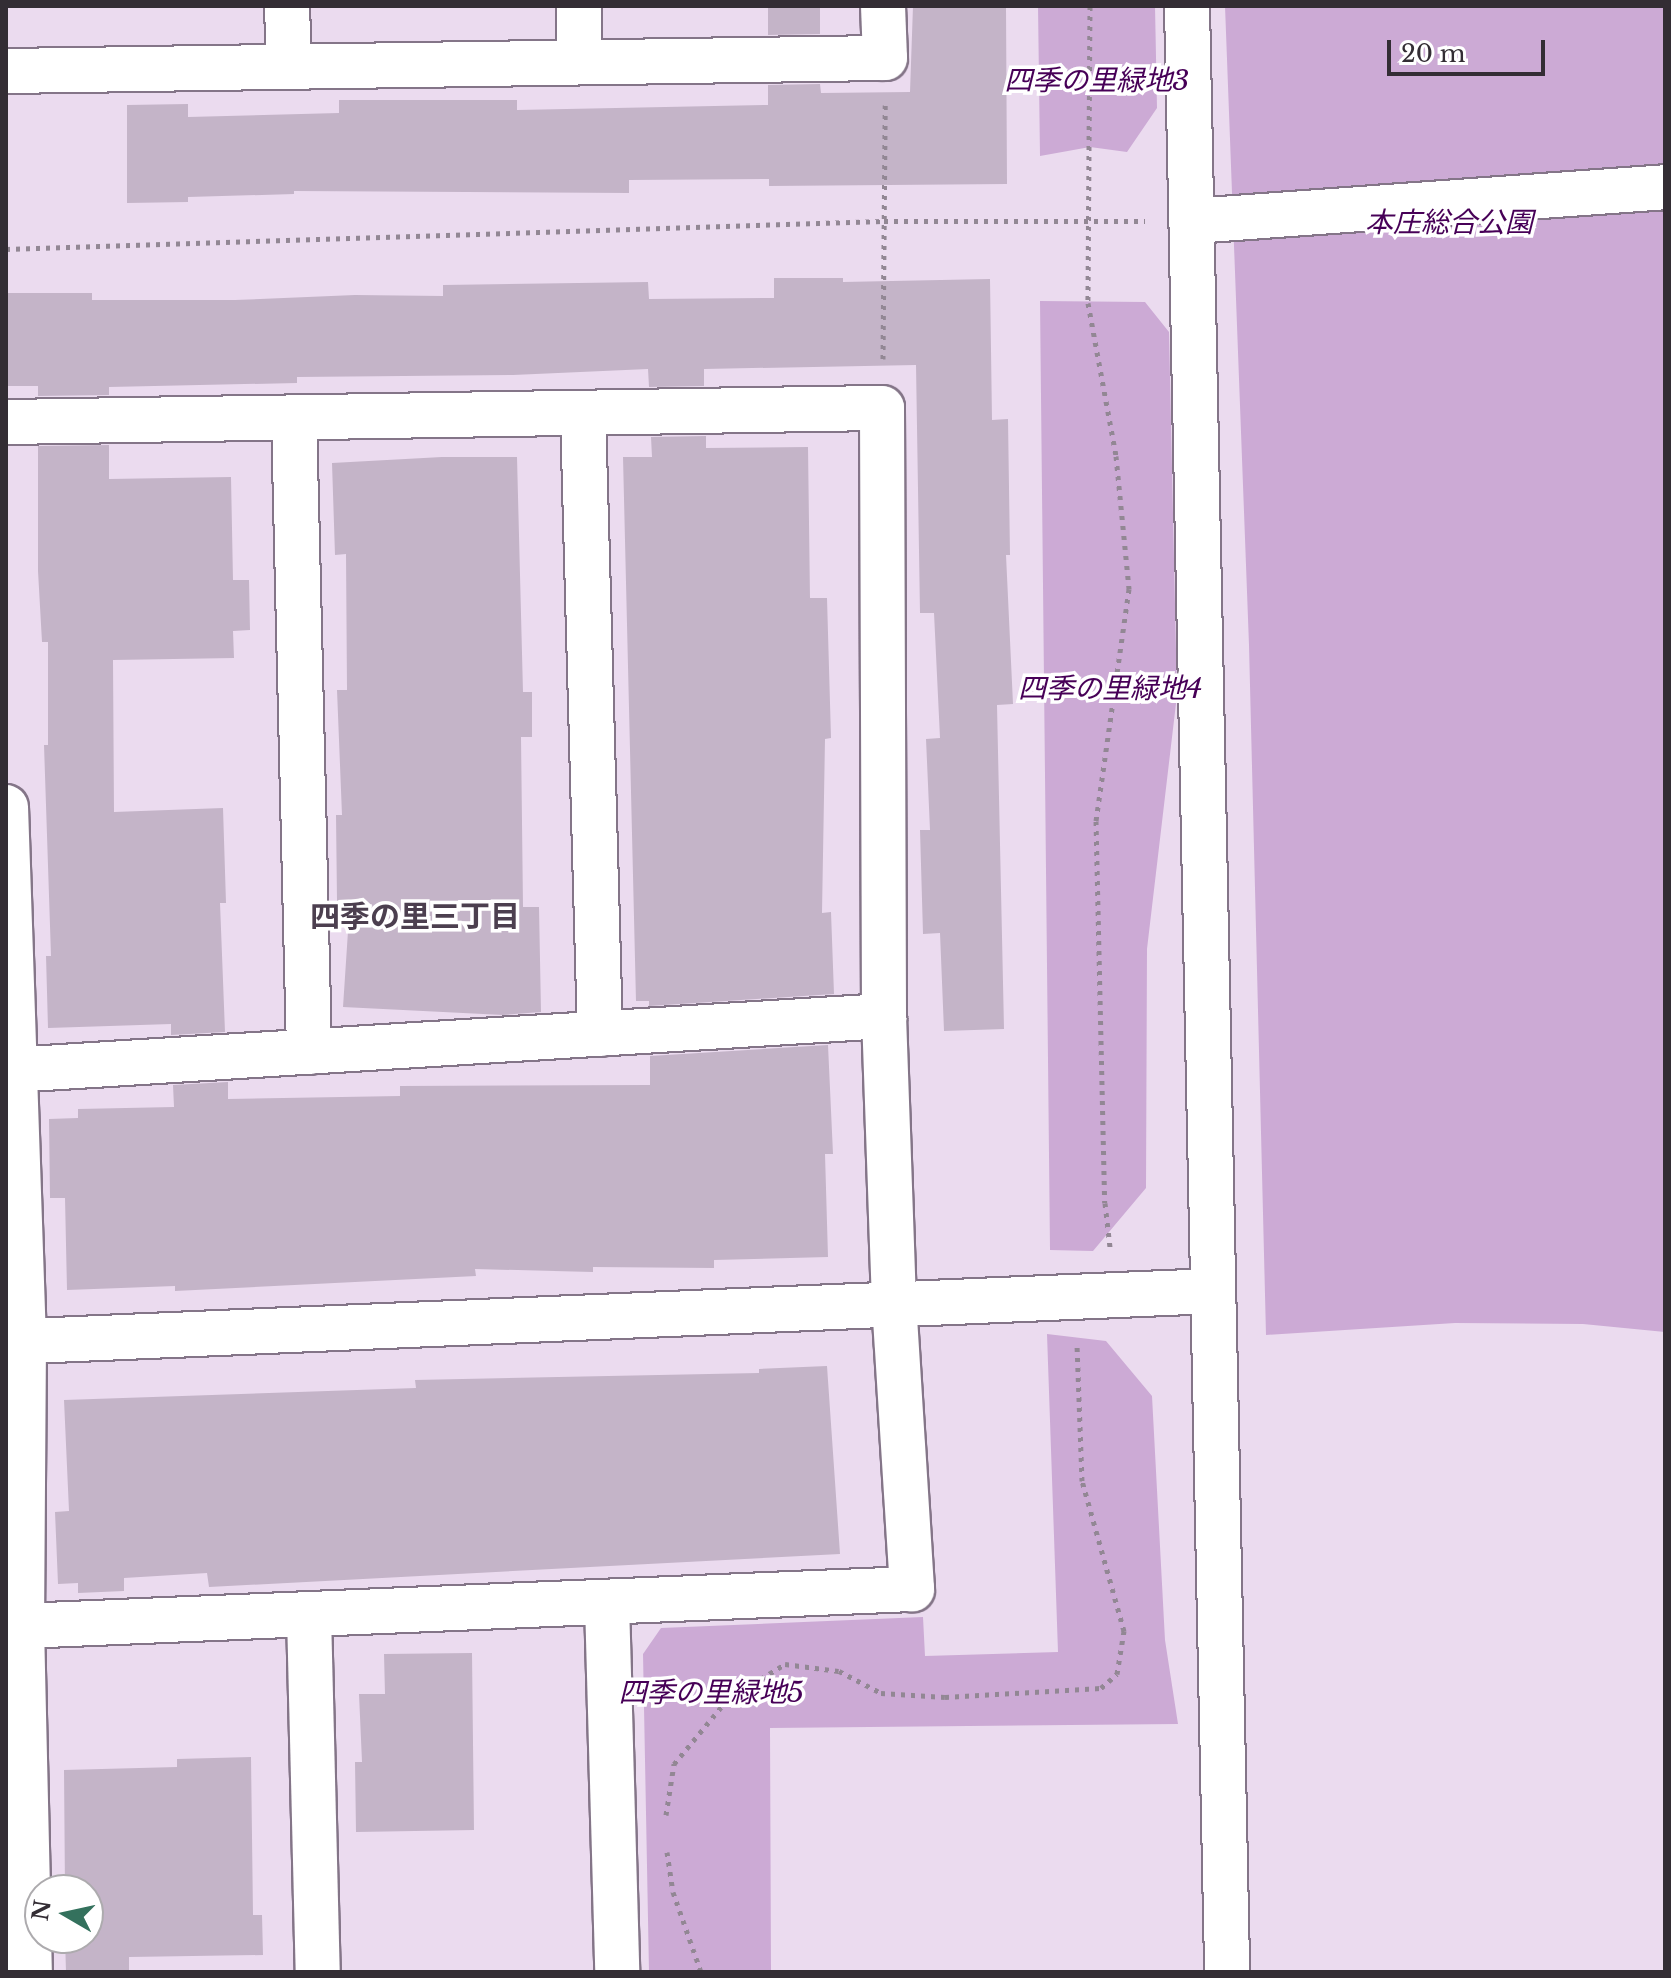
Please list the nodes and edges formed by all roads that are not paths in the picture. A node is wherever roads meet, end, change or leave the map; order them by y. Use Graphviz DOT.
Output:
graph roads {
  1 [pos="287,6"];
  2 [pos="579,6"];
  3 [pos="883,6"];
  4 [pos="1187,6"];
  5 [pos="579,62"];
  6 [pos="289,67"];
  7 [pos="6,71"];
  8 [pos="1665,187"];
  9 [pos="1193,221"];
  10 [pos="583,413"];
  11 [pos="294,418"];
  12 [pos="6,422"];
  13 [pos="6,807"];
  14 [pos="884,1016"];
  15 [pos="600,1034"];
  16 [pos="309,1052"];
  17 [pos="12,1070"];
  18 [pos="1211,1291"];
  19 [pos="894,1302"];
  20 [pos="15,1342"];
  21 [pos="607,1603"];
  22 [pos="309,1615"];
  23 [pos="22,1626"];
  24 [pos="30,1972"];
  25 [pos="318,1972"];
  26 [pos="617,1972"];
  27 [pos="1227,1972"];
  1 -- 6 [label="street"];
  2 -- 5 [label="street"];
  3 -- 5 [label="street"];
  4 -- 9 [label="street"];
  5 -- 6 [label="street"];
  6 -- 7 [label="street"];
  8 -- 9 [label="street"];
  9 -- 18 [label="street"];
  10 -- 11 [label="street"];
  10 -- 14 [label="street"];
  10 -- 15 [label="street"];
  11 -- 12 [label="street"];
  11 -- 16 [label="street"];
  13 -- 17 [label="street"];
  14 -- 15 [label="street"];
  14 -- 19 [label="street"];
  15 -- 16 [label="street"];
  16 -- 17 [label="street"];
  17 -- 20 [label="street"];
  18 -- 19 [label="street"];
  18 -- 27 [label="street"];
  19 -- 20 [label="street"];
  19 -- 21 [label="street"];
  20 -- 23 [label="street"];
  21 -- 22 [label="street"];
  21 -- 26 [label="street"];
  22 -- 23 [label="street"];
  22 -- 25 [label="street"];
  23 -- 24 [label="street"];
}
